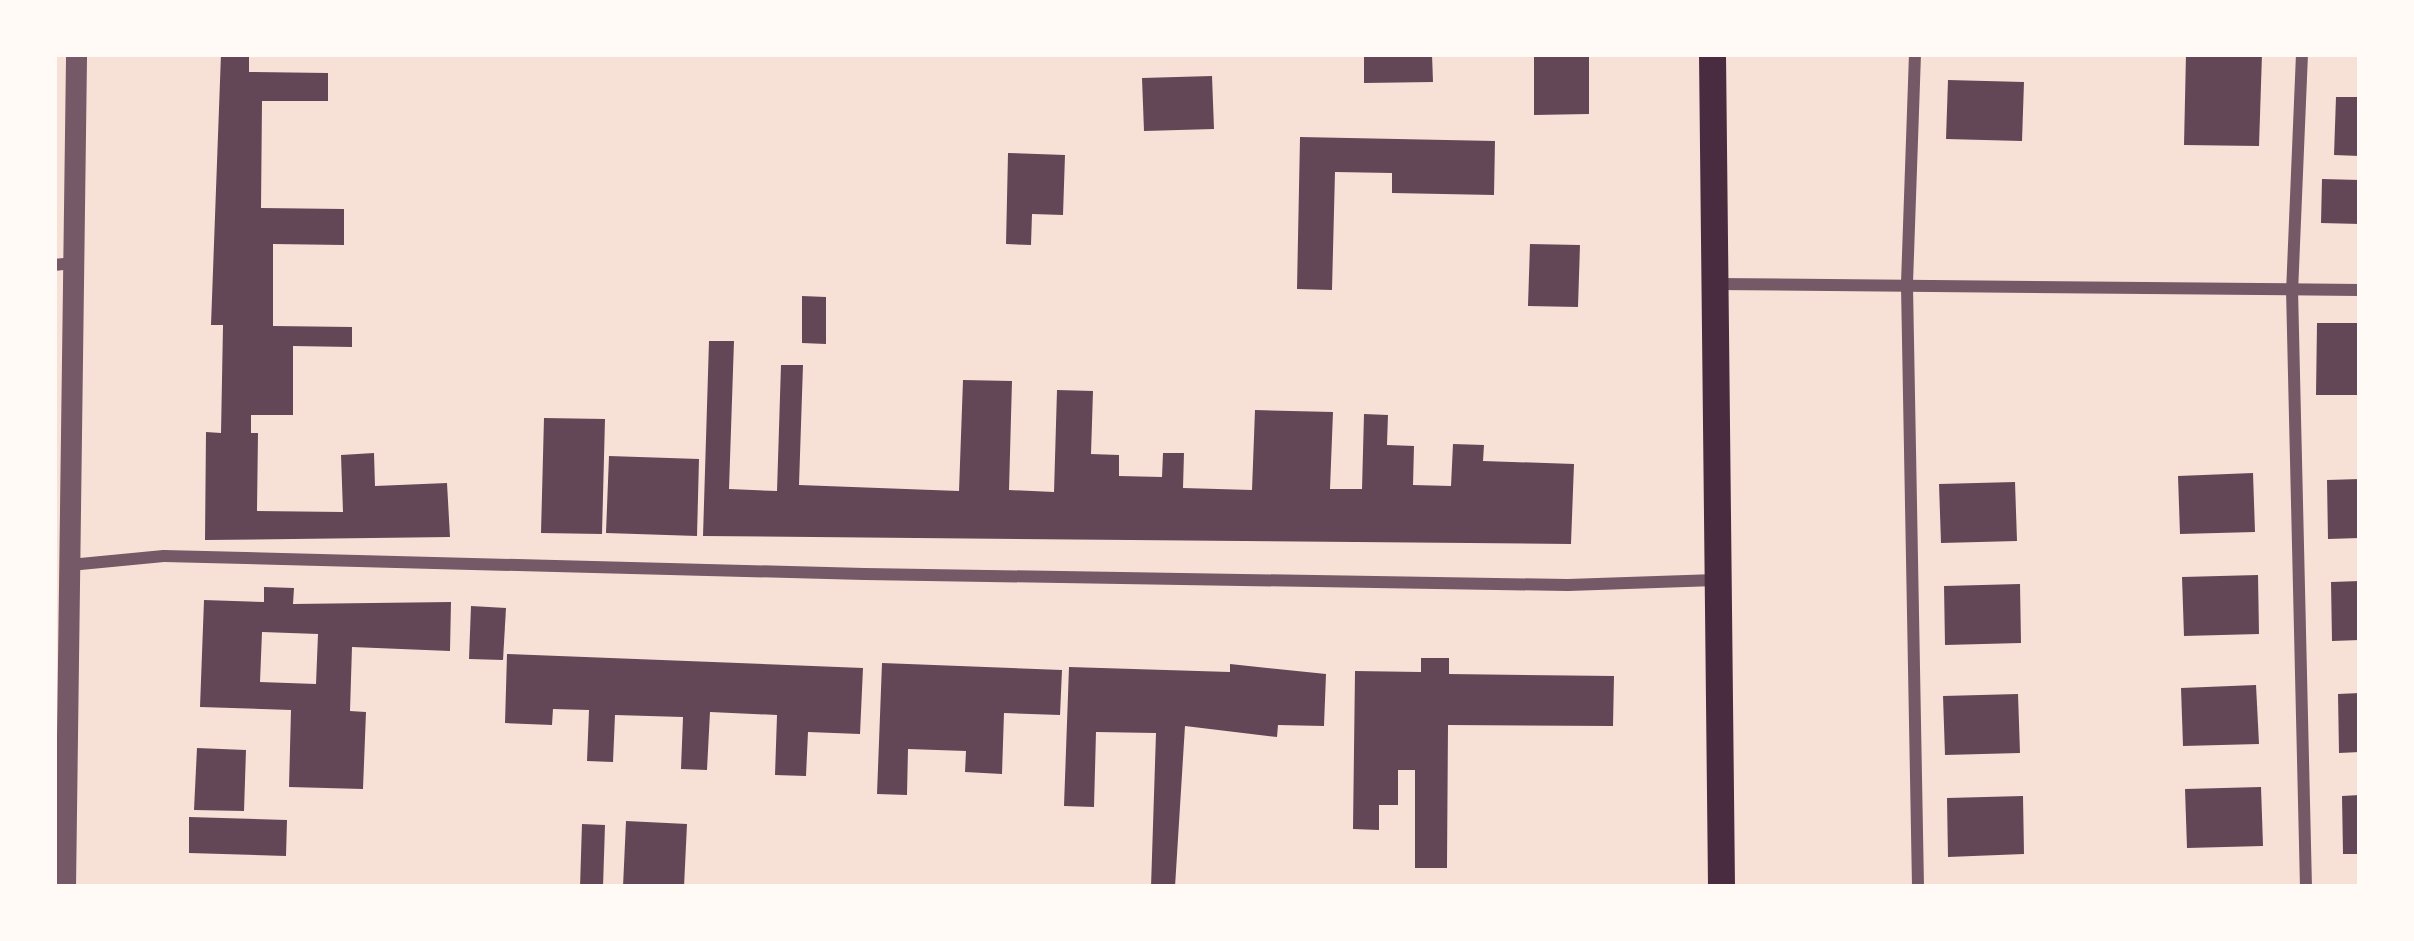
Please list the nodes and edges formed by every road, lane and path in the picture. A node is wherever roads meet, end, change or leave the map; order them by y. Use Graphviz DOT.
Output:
graph roads {
  1 [pos="76,54"];
  2 [pos="1712,54"];
  3 [pos="1915,54"];
  4 [pos="2302,54"];
  5 [pos="63,264"];
  6 [pos="1714,284"];
  7 [pos="1907,286"];
  8 [pos="2293,290"];
  9 [pos="2360,290"];
  10 [pos="70,565"];
  11 [pos="1717,580"];
  12 [pos="65,887"];
  13 [pos="1721,887"];
  14 [pos="1918,887"];
  15 [pos="2306,887"];
  1 -- 5 [label="street"];
  2 -- 6 [label="main road"];
  3 -- 7 [label="street"];
  4 -- 8 [label="street"];
  5 -- 10 [label="street"];
  6 -- 7 [label="street"];
  6 -- 11 [label="main road"];
  7 -- 8 [label="street"];
  7 -- 14 [label="street"];
  8 -- 9 [label="street"];
  8 -- 15 [label="street"];
  10 -- 11 [label="street"];
  10 -- 12 [label="street"];
  11 -- 13 [label="main road"];
}
